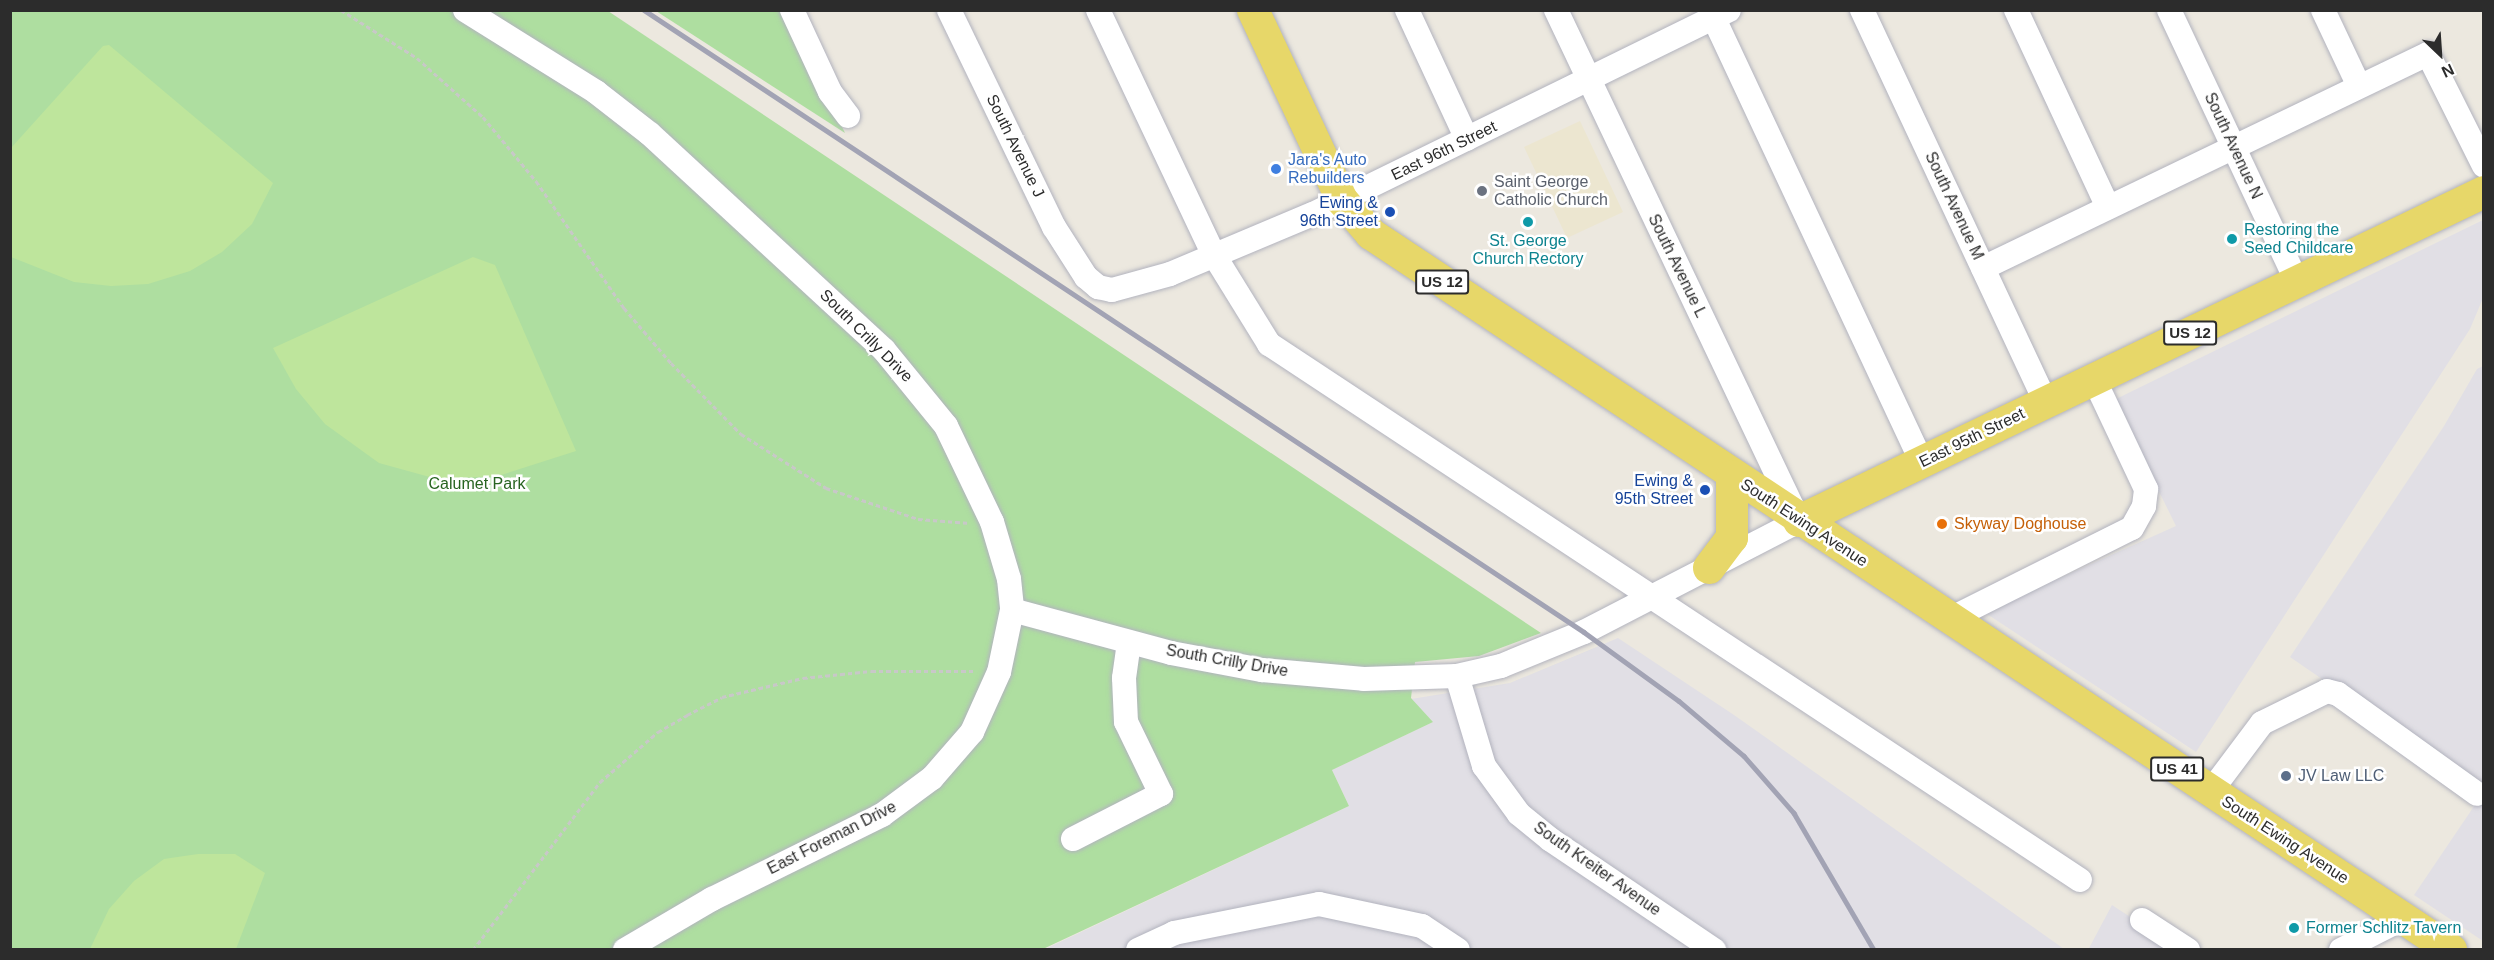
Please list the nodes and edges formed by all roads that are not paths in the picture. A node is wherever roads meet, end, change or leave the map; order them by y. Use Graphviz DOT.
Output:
graph roads {
  1 [pos="465,10"];
  2 [pos="792,10"];
  3 [pos="949,10"];
  4 [pos="1098,10"];
  5 [pos="1253,10"];
  6 [pos="1407,10"];
  7 [pos="1556,10"];
  8 [pos="1862,10"];
  9 [pos="2016,10"];
  10 [pos="2169,10"];
  11 [pos="2323,10"];
  12 [pos="1718,13"];
  13 [pos="1588,80"];
  14 [pos="2359,86"];
  15 [pos="849,116"];
  16 [pos="1467,139"];
  17 [pos="2233,146"];
  18 [pos="2484,166"];
  19 [pos="2484,192"];
  20 [pos="1342,200"];
  21 [pos="2108,207"];
  22 [pos="1214,255"];
  23 [pos="1983,268"];
  24 [pos="1086,277"];
  25 [pos="2296,282"];
  26 [pos="2094,379"];
  27 [pos="2046,402"];
  28 [pos="1922,462"];
  29 [pos="1732,476"];
  30 [pos="1799,521"];
  31 [pos="1709,568"];
  32 [pos="1651,598"];
  33 [pos="1012,610"];
  34 [pos="1950,619"];
  35 [pos="1129,642"];
  36 [pos="1457,676"];
  37 [pos="2211,791"];
  38 [pos="2477,794"];
  39 [pos="1073,839"];
  40 [pos="2080,880"];
  41 [pos="2404,918"];
  42 [pos="2142,920"];
  43 [pos="626,950"];
  44 [pos="1138,950"];
  45 [pos="1458,950"];
  46 [pos="1714,950"];
  47 [pos="2188,950"];
  48 [pos="2342,950"];
  49 [pos="2451,950"];
  1 -- 33 [label="street, South Crilly Drive"];
  2 -- 15 [label="street"];
  3 -- 24 [label="street, South Avenue J"];
  4 -- 22 [label="street"];
  5 -- 20 [label="main road, South Ewing Avenue / US 12"];
  6 -- 16 [label="street"];
  7 -- 13 [label="street, South Avenue L"];
  8 -- 23 [label="street, South Avenue M"];
  9 -- 21 [label="street"];
  10 -- 17 [label="street, South Avenue N"];
  11 -- 14 [label="street"];
  12 -- 13 [label="street, East 96th Street"];
  12 -- 28 [label="street"];
  13 -- 16 [label="street, East 96th Street"];
  13 -- 30 [label="street, South Avenue L"];
  14 -- 17 [label="street"];
  14 -- 18 [label="street"];
  16 -- 20 [label="street, East 96th Street"];
  17 -- 21 [label="street"];
  17 -- 25 [label="street, South Avenue N"];
  19 -- 25 [label="main road, East 95th Street / US 12"];
  20 -- 22 [label="street, East 96th Street"];
  20 -- 29 [label="main road, South Ewing Avenue / US 12"];
  21 -- 23 [label="street"];
  22 -- 24 [label="street, East 96th Street"];
  22 -- 32 [label="street"];
  23 -- 27 [label="street, South Avenue M"];
  25 -- 26 [label="main road, East 95th Street / US 12"];
  26 -- 27 [label="main road, East 95th Street / US 12"];
  26 -- 34 [label="street"];
  27 -- 28 [label="main road, East 95th Street / US 12"];
  28 -- 30 [label="main road, East 95th Street / US 12"];
  29 -- 30 [label="main road, South Ewing Avenue / US 12"];
  29 -- 31 [label="main road"];
  30 -- 31 [label="street, East 95th Street"];
  30 -- 34 [label="main road, South Ewing Avenue / US 41"];
  31 -- 32 [label="street, East 95th Street"];
  32 -- 36 [label="street, East 95th Street"];
  32 -- 40 [label="street"];
  33 -- 35 [label="street, South Crilly Drive"];
  33 -- 43 [label="street, East Foreman Drive"];
  34 -- 37 [label="main road, South Ewing Avenue / US 41"];
  35 -- 36 [label="street, South Crilly Drive"];
  35 -- 39 [label="street"];
  36 -- 46 [label="street, South Kreiter Avenue"];
  37 -- 38 [label="street"];
  37 -- 41 [label="main road, South Ewing Avenue / US 41"];
  41 -- 48 [label="street"];
  41 -- 49 [label="main road, South Ewing Avenue / US 41"];
  42 -- 47 [label="street"];
  44 -- 45 [label="street"];
}
